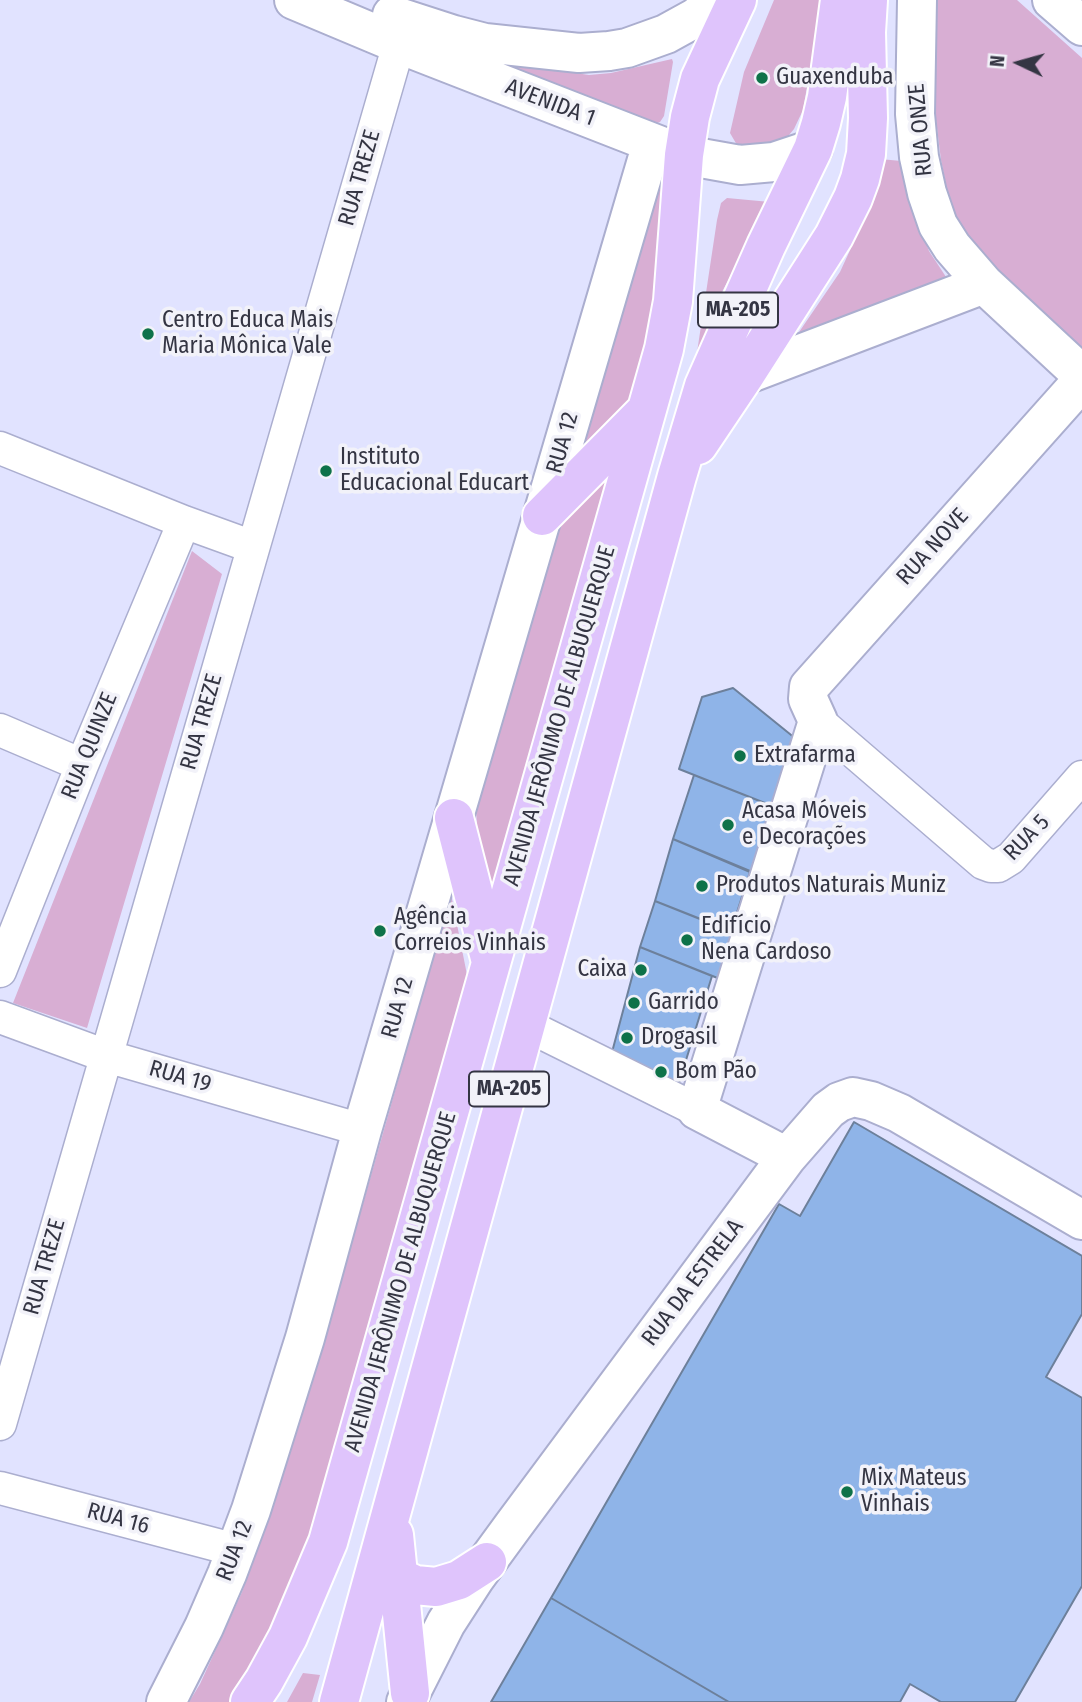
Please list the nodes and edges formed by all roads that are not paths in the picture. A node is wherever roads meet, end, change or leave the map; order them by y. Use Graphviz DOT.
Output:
graph roads {
  1 [pos="294,0"];
  2 [pos="355,0"];
  3 [pos="719,0"];
  4 [pos="737,0"];
  5 [pos="840,0"];
  6 [pos="867,0"];
  7 [pos="917,0"];
  8 [pos="1052,0"];
  9 [pos="1082,26"];
  10 [pos="402,32"];
  11 [pos="668,149"];
  12 [pos="813,149"];
  13 [pos="984,284"];
  14 [pos="745,375"];
  15 [pos="1082,375"];
  16 [pos="1082,380"];
  17 [pos="647,411"];
  18 [pos="0,448"];
  19 [pos="677,476"];
  20 [pos="542,516"];
  21 [pos="184,522"];
  22 [pos="253,547"];
  23 [pos="818,722"];
  24 [pos="0,730"];
  25 [pos="82,765"];
  26 [pos="1082,777"];
  27 [pos="454,818"];
  28 [pos="491,962"];
  29 [pos="0,971"];
  30 [pos="0,1017"];
  31 [pos="526,1025"];
  32 [pos="106,1056"];
  33 [pos="696,1110"];
  34 [pos="362,1130"];
  35 [pos="787,1157"];
  36 [pos="1082,1220"];
  37 [pos="0,1424"];
  38 [pos="0,1488"];
  39 [pos="392,1514"];
  40 [pos="236,1550"];
  41 [pos="487,1562"];
  42 [pos="398,1577"];
  43 [pos="408,1697"];
  44 [pos="166,1702"];
  45 [pos="250,1702"];
  46 [pos="339,1702"];
  1 -- 10 [label="street, AVENIDA 1"];
  2 -- 10 [label="street, AVENIDA 1"];
  3 -- 10 [label="street, AVENIDA 1"];
  4 -- 11 [label="main road, AVENIDA JERÔNIMO DE ALBUQUERQUE / MA-205"];
  5 -- 12 [label="main road, AVENIDA JERÔNIMO DE ALBUQUERQUE / MA-205"];
  6 -- 14 [label="main road"];
  7 -- 13 [label="street, RUA ONZE"];
  8 -- 9 [label="street"];
  10 -- 11 [label="street, AVENIDA 1"];
  10 -- 22 [label="street, RUA TREZE"];
  11 -- 12 [label="street, AVENIDA 1"];
  11 -- 17 [label="main road, AVENIDA JERÔNIMO DE ALBUQUERQUE / MA-205"];
  11 -- 20 [label="street, RUA 12"];
  12 -- 19 [label="main road, AVENIDA JERÔNIMO DE ALBUQUERQUE / MA-205"];
  13 -- 14 [label="street"];
  13 -- 15 [label="street, RUA ONZE"];
  14 -- 19 [label="main road"];
  16 -- 23 [label="street, RUA NOVE"];
  17 -- 20 [label="main road"];
  17 -- 28 [label="main road, AVENIDA JERÔNIMO DE ALBUQUERQUE / MA-205"];
  18 -- 21 [label="street"];
  19 -- 31 [label="main road, AVENIDA JERÔNIMO DE ALBUQUERQUE / MA-205"];
  20 -- 27 [label="street, RUA 12"];
  21 -- 22 [label="street"];
  21 -- 25 [label="street, RUA QUINZE"];
  22 -- 32 [label="street, RUA TREZE"];
  23 -- 26 [label="street, RUA 5"];
  23 -- 33 [label="street"];
  24 -- 25 [label="street"];
  25 -- 29 [label="street, RUA QUINZE"];
  27 -- 28 [label="main road"];
  27 -- 34 [label="street, RUA 12"];
  28 -- 45 [label="main road, AVENIDA JERÔNIMO DE ALBUQUERQUE / MA-205"];
  30 -- 32 [label="street, RUA 19"];
  31 -- 33 [label="street"];
  31 -- 39 [label="main road, AVENIDA JERÔNIMO DE ALBUQUERQUE / MA-205"];
  32 -- 34 [label="street, RUA 19"];
  32 -- 37 [label="street, RUA TREZE"];
  33 -- 35 [label="street"];
  34 -- 40 [label="street, RUA 12"];
  35 -- 36 [label="street, RUA DA ESTRELA"];
  35 -- 41 [label="street, RUA DA ESTRELA"];
  38 -- 40 [label="street, RUA 16"];
  39 -- 42 [label="main road"];
  39 -- 46 [label="main road, AVENIDA JERÔNIMO DE ALBUQUERQUE / MA-205"];
  40 -- 44 [label="street, RUA 12"];
  41 -- 42 [label="main road"];
  41 -- 43 [label="street, RUA DA ESTRELA"];
  42 -- 43 [label="main road"];
}
